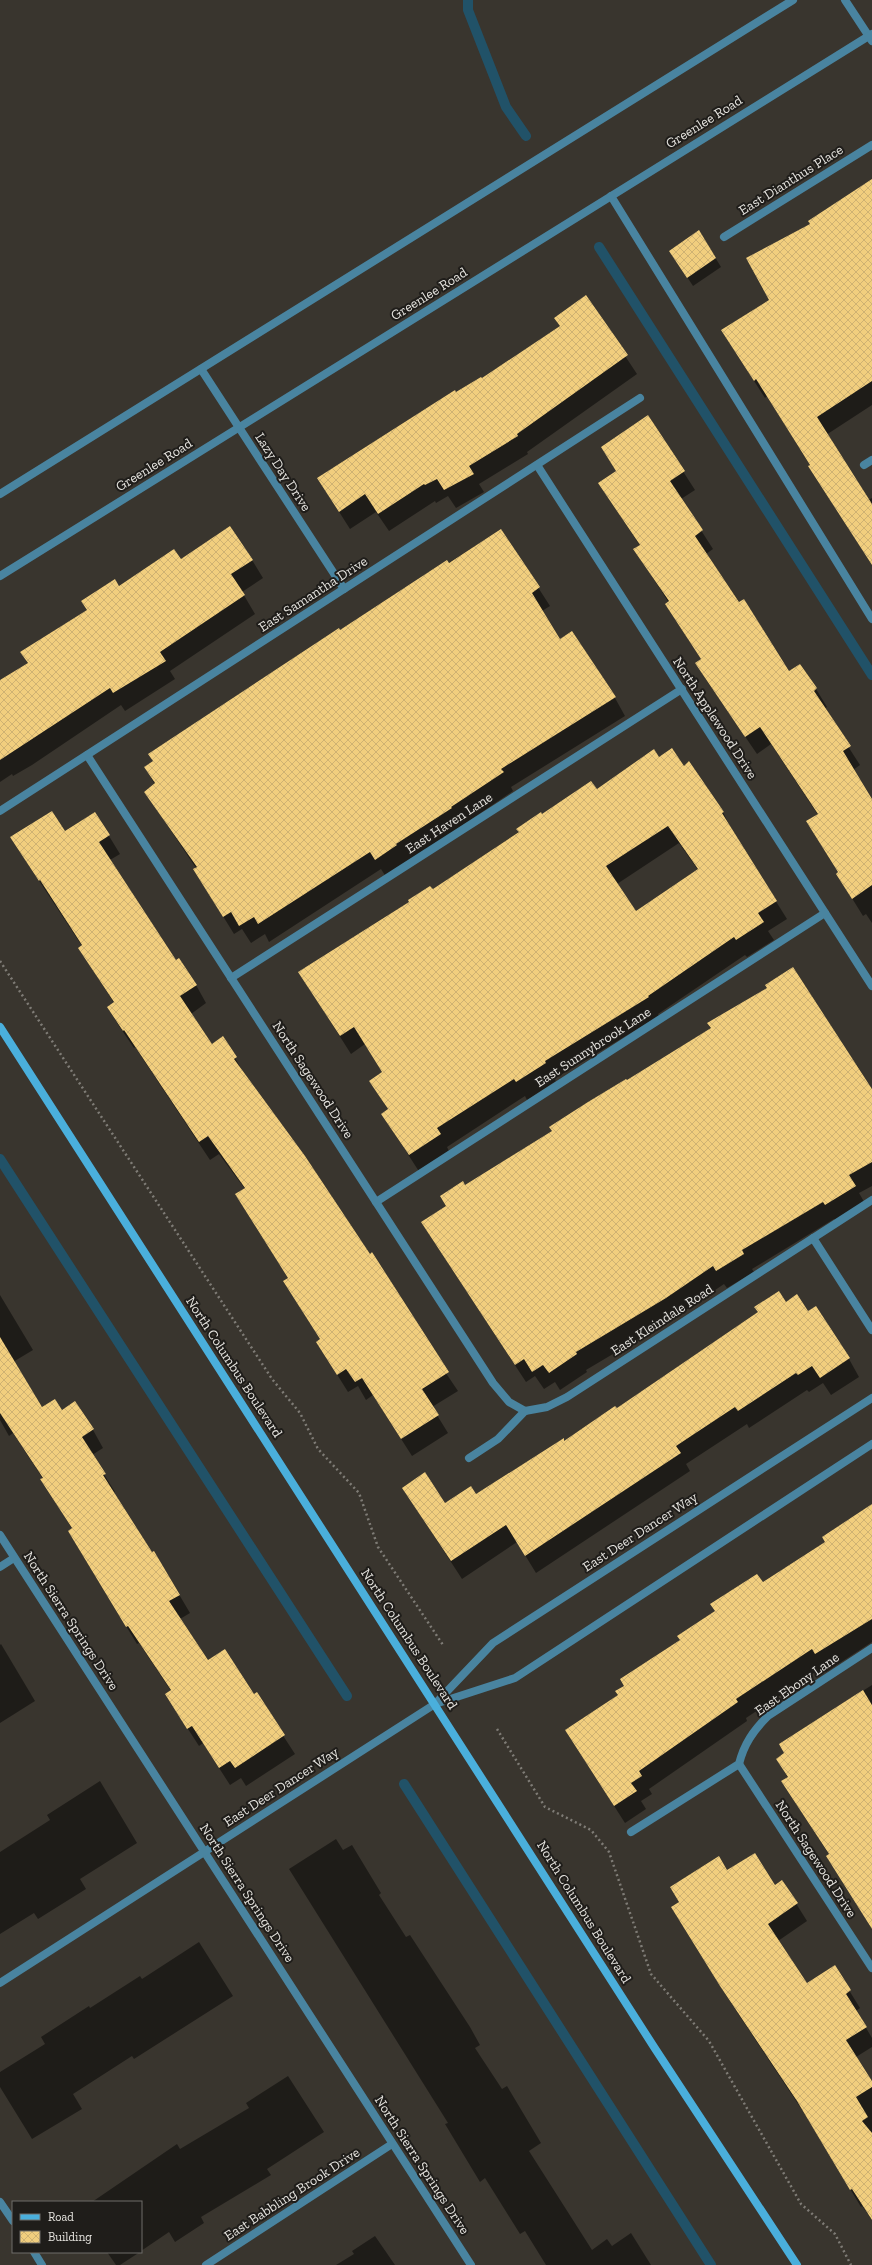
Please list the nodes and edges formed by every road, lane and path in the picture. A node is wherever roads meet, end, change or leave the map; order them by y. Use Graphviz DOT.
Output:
graph roads {
  1 [pos="793,0"];
  2 [pos="845,0"];
  3 [pos="871,37"];
  4 [pos="872,145"];
  5 [pos="611,196"];
  6 [pos="724,237"];
  7 [pos="201,369"];
  8 [pos="640,398"];
  9 [pos="239,427"];
  10 [pos="872,460"];
  11 [pos="537,465"];
  12 [pos="864,465"];
  13 [pos="0,494"];
  14 [pos="0,576"];
  15 [pos="344,589"];
  16 [pos="872,619"];
  17 [pos="682,689"];
  18 [pos="87,755"];
  19 [pos="0,810"];
  20 [pos="825,913"];
  21 [pos="0,961"];
  22 [pos="231,978"];
  23 [pos="872,986"];
  24 [pos="0,1027"];
  25 [pos="872,1200"];
  26 [pos="376,1202"];
  27 [pos="812,1238"];
  28 [pos="872,1330"];
  29 [pos="872,1398"];
  30 [pos="525,1410"];
  31 [pos="872,1444"];
  32 [pos="469,1458"];
  33 [pos="0,1535"];
  34 [pos="14,1558"];
  35 [pos="0,1567"];
  36 [pos="443,1645"];
  37 [pos="872,1648"];
  38 [pos="435,1704"];
  39 [pos="497,1729"];
  40 [pos="739,1764"];
  41 [pos="631,1832"];
  42 [pos="205,1852"];
  43 [pos="872,1967"];
  44 [pos="0,1983"];
  45 [pos="392,2144"];
  46 [pos="0,2202"];
  47 [pos="12,2220"];
  48 [pos="35,2253"];
  49 [pos="42,2265"];
  50 [pos="206,2265"];
  51 [pos="471,2265"];
  52 [pos="797,2265"];
  53 [pos="851,2265"];
  1 -- 7 [label="street"];
  2 -- 3 [label="street"];
  3 -- 5 [label="street, Greenlee Road"];
  4 -- 6 [label="street, East Dianthus Place"];
  5 -- 9 [label="street, Greenlee Road"];
  5 -- 16 [label="street"];
  7 -- 9 [label="street, Lazy Day Drive"];
  7 -- 13 [label="street"];
  8 -- 11 [label="street, East Samantha Drive"];
  9 -- 14 [label="street, Greenlee Road"];
  9 -- 15 [label="street, Lazy Day Drive"];
  10 -- 12 [label="street"];
  11 -- 15 [label="street, East Samantha Drive"];
  11 -- 17 [label="street, North Applewood Drive"];
  15 -- 18 [label="street, East Samantha Drive"];
  17 -- 20 [label="street, North Applewood Drive"];
  17 -- 22 [label="street, East Haven Lane"];
  18 -- 19 [label="street, East Samantha Drive"];
  18 -- 22 [label="street, North Sagewood Drive"];
  20 -- 23 [label="street, North Applewood Drive"];
  20 -- 26 [label="street, East Sunnybrook Lane"];
  21 -- 36 [label="path"];
  22 -- 26 [label="street, North Sagewood Drive"];
  24 -- 38 [label="street, North Columbus Boulevard"];
  25 -- 27 [label="street, East Kleindale Road"];
  26 -- 30 [label="street, North Sagewood Drive"];
  27 -- 28 [label="street"];
  27 -- 30 [label="street, East Kleindale Road"];
  29 -- 38 [label="street, East Deer Dancer Way"];
  30 -- 32 [label="street"];
  31 -- 38 [label="street, East Deer Dancer Way"];
  33 -- 34 [label="street, North Sierra Springs Drive"];
  34 -- 35 [label="street"];
  34 -- 42 [label="street, North Sierra Springs Drive"];
  37 -- 40 [label="street, East Ebony Lane"];
  38 -- 42 [label="street, East Deer Dancer Way"];
  38 -- 52 [label="street, North Columbus Boulevard"];
  39 -- 53 [label="path"];
  40 -- 41 [label="street"];
  40 -- 43 [label="street, North Sagewood Drive"];
  42 -- 44 [label="street, East Deer Dancer Way"];
  42 -- 45 [label="street, North Sierra Springs Drive"];
  45 -- 50 [label="street, East Babbling Brook Drive"];
  45 -- 51 [label="street, North Sierra Springs Drive"];
  46 -- 47 [label="street"];
  48 -- 49 [label="street"];
}
